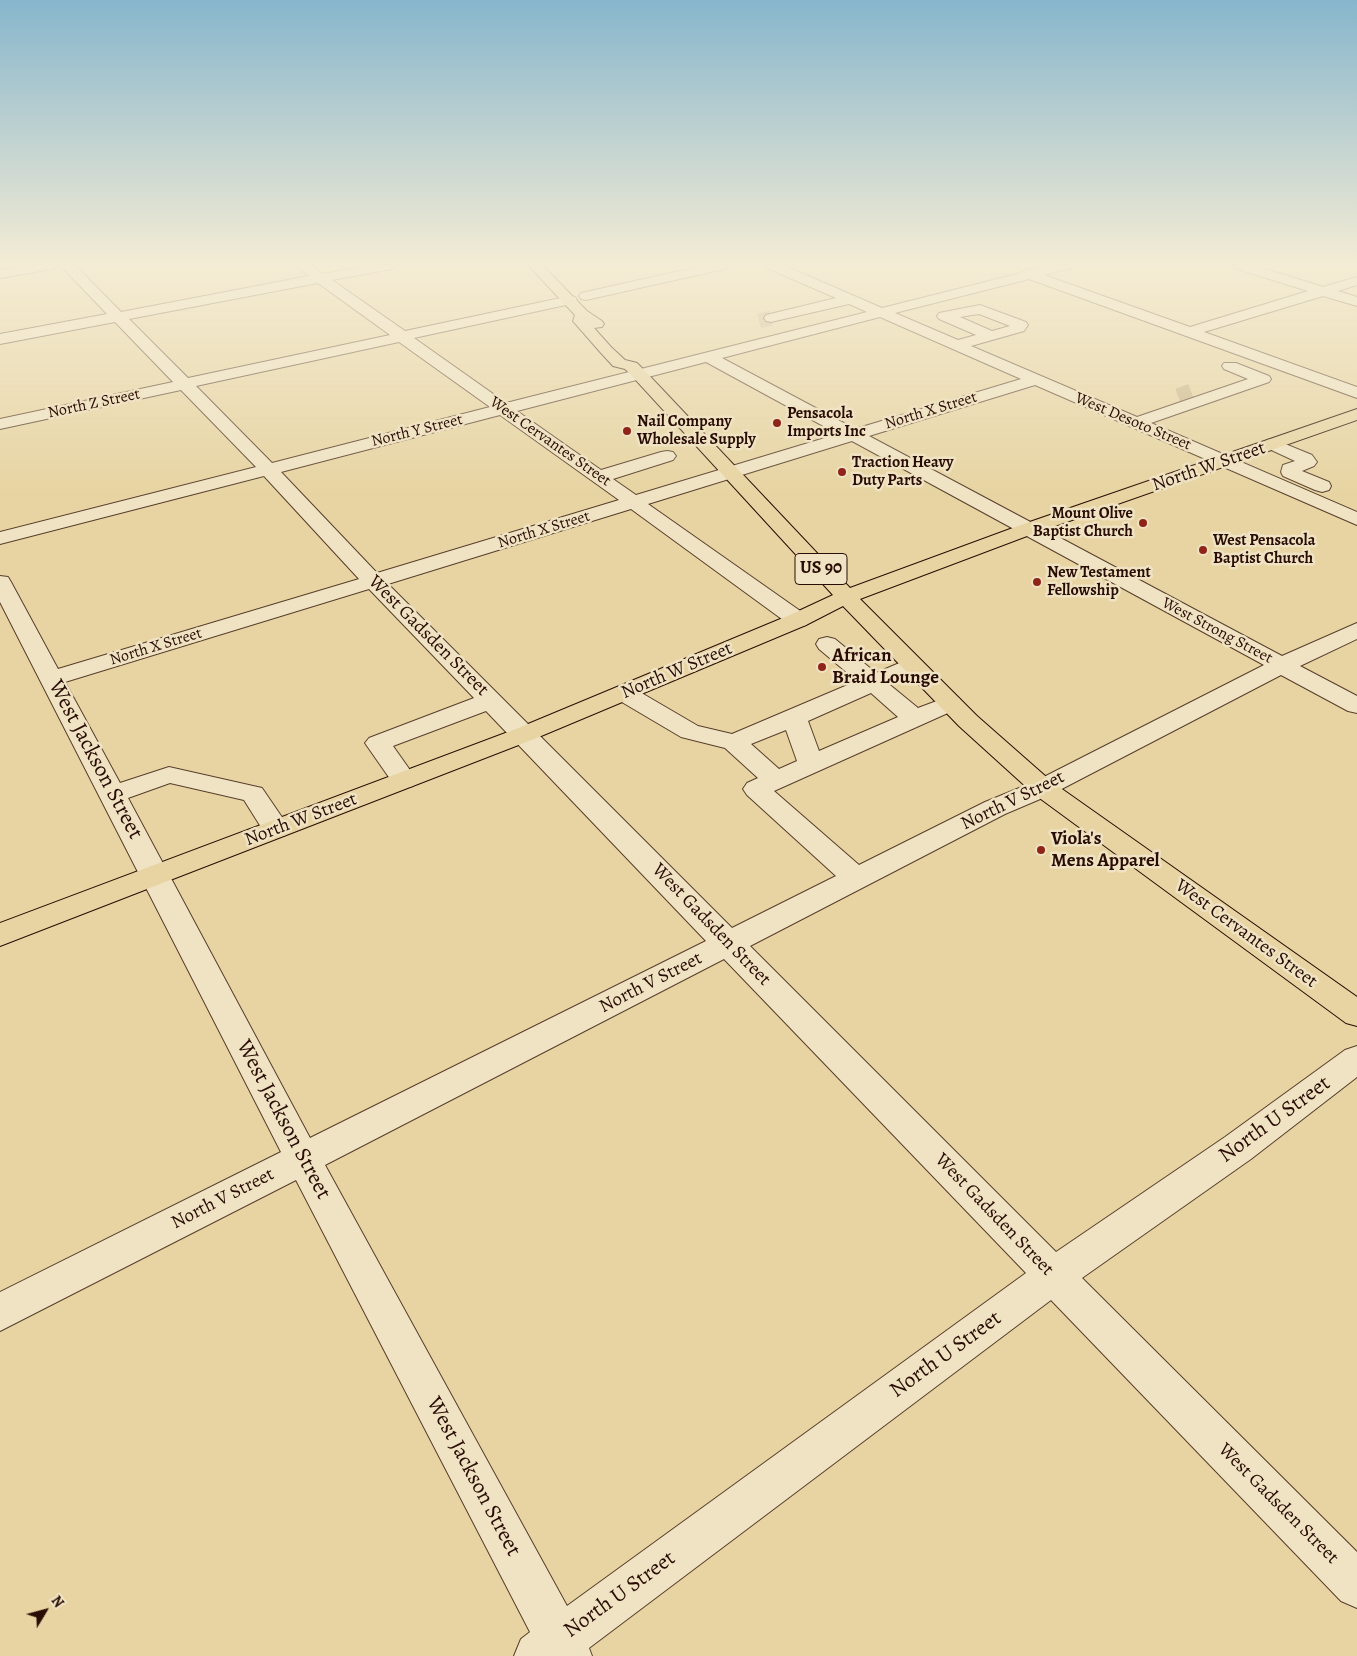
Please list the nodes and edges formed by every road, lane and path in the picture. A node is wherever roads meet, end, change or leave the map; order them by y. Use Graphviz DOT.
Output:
graph roads {
  1 [pos="143,342"];
  2 [pos="372,342"];
  3 [pos="410,342"];
  4 [pos="599,342"];
  5 [pos="765,342"];
  6 [pos="950,342"];
  7 [pos="967,342"];
  8 [pos="1217,342"];
  9 [pos="956,345"];
  10 [pos="708,357"];
  11 [pos="1215,360"];
  12 [pos="635,370"];
  13 [pos="1035,380"];
  14 [pos="183,384"];
  15 [pos="1357,393"];
  16 [pos="502,409"];
  17 [pos="1357,414"];
  18 [pos="1136,423"];
  19 [pos="0,424"];
  20 [pos="853,435"];
  21 [pos="1273,444"];
  22 [pos="667,456"];
  23 [pos="1225,462"];
  24 [pos="268,469"];
  25 [pos="731,473"];
  26 [pos="598,477"];
  27 [pos="1357,501"];
  28 [pos="635,502"];
  29 [pos="1352,512"];
  30 [pos="1028,529"];
  31 [pos="0,538"];
  32 [pos="0,582"];
  33 [pos="374,582"];
  34 [pos="847,596"];
  35 [pos="798,620"];
  36 [pos="1357,630"];
  37 [pos="827,644"];
  38 [pos="912,666"];
  39 [pos="1282,666"];
  40 [pos="52,679"];
  41 [pos="873,683"];
  42 [pos="624,693"];
  43 [pos="491,700"];
  44 [pos="950,703"];
  45 [pos="1357,706"];
  46 [pos="794,718"];
  47 [pos="915,718"];
  48 [pos="525,734"];
  49 [pos="734,742"];
  50 [pos="811,764"];
  51 [pos="404,780"];
  52 [pos="775,780"];
  53 [pos="1043,788"];
  54 [pos="113,794"];
  55 [pos="276,829"];
  56 [pos="156,876"];
  57 [pos="856,878"];
  58 [pos="0,935"];
  59 [pos="729,943"];
  60 [pos="1357,1014"];
  61 [pos="1357,1059"];
  62 [pos="303,1159"];
  63 [pos="1053,1276"];
  64 [pos="0,1312"];
  65 [pos="1357,1584"];
  66 [pos="555,1650"];
  1 -- 14 [label="street, West Gadsden Street"];
  2 -- 14 [label="street, North Z Street"];
  3 -- 16 [label="street, West Cervantes Street"];
  4 -- 12 [label="main road, US 90"];
  5 -- 10 [label="street, North Y Street"];
  6 -- 9 [label="street, West Desoto Street"];
  7 -- 9 [label="street"];
  8 -- 15 [label="street"];
  9 -- 13 [label="street, West Desoto Street"];
  10 -- 12 [label="street, North Y Street"];
  10 -- 20 [label="street, West Strong Street"];
  11 -- 18 [label="street"];
  12 -- 16 [label="street, North Y Street"];
  12 -- 25 [label="main road, US 90"];
  13 -- 18 [label="street, West Desoto Street"];
  13 -- 20 [label="street, North X Street"];
  14 -- 19 [label="street, North Z Street"];
  14 -- 24 [label="street, West Gadsden Street"];
  16 -- 24 [label="street, North Y Street"];
  16 -- 26 [label="street, West Cervantes Street"];
  17 -- 21 [label="main road, North W Street"];
  18 -- 23 [label="street, West Desoto Street"];
  20 -- 25 [label="street, North X Street"];
  20 -- 30 [label="street, West Strong Street"];
  21 -- 23 [label="main road, North W Street"];
  21 -- 27 [label="street"];
  22 -- 26 [label="street"];
  23 -- 29 [label="street, West Desoto Street"];
  23 -- 30 [label="main road, North W Street"];
  24 -- 31 [label="street, North Y Street"];
  24 -- 33 [label="street, West Gadsden Street"];
  25 -- 28 [label="street, North X Street"];
  25 -- 34 [label="main road, US 90"];
  26 -- 28 [label="street, West Cervantes Street"];
  28 -- 33 [label="street, North X Street"];
  28 -- 35 [label="street, West Cervantes Street"];
  30 -- 34 [label="main road, North W Street"];
  30 -- 39 [label="street, West Strong Street"];
  32 -- 40 [label="street, West Jackson Street"];
  33 -- 40 [label="street, North X Street"];
  33 -- 43 [label="street, West Gadsden Street"];
  34 -- 35 [label="main road, North W Street"];
  34 -- 38 [label="main road, US 90"];
  35 -- 42 [label="main road, North W Street"];
  36 -- 39 [label="street, North V Street"];
  37 -- 41 [label="street"];
  38 -- 41 [label="street"];
  38 -- 44 [label="main road, US 90"];
  39 -- 45 [label="street, West Strong Street"];
  39 -- 53 [label="street, North V Street"];
  40 -- 54 [label="street, West Jackson Street"];
  41 -- 46 [label="street"];
  41 -- 47 [label="street"];
  42 -- 48 [label="main road, North W Street"];
  42 -- 49 [label="street"];
  43 -- 48 [label="street, West Gadsden Street"];
  43 -- 51 [label="street"];
  44 -- 47 [label="street"];
  44 -- 53 [label="main road, West Cervantes Street / US 90"];
  46 -- 49 [label="street"];
  46 -- 50 [label="street"];
  47 -- 50 [label="street"];
  48 -- 51 [label="main road, North W Street"];
  48 -- 59 [label="street, West Gadsden Street"];
  49 -- 52 [label="street"];
  50 -- 52 [label="street"];
  51 -- 55 [label="main road, North W Street"];
  52 -- 57 [label="street"];
  53 -- 57 [label="street, North V Street"];
  53 -- 60 [label="main road, West Cervantes Street / US 90"];
  54 -- 55 [label="street"];
  54 -- 56 [label="street, West Jackson Street"];
  55 -- 56 [label="main road, North W Street"];
  56 -- 58 [label="main road, North W Street"];
  56 -- 62 [label="street, West Jackson Street"];
  57 -- 59 [label="street, North V Street"];
  59 -- 62 [label="street, North V Street"];
  59 -- 63 [label="street, West Gadsden Street"];
  61 -- 63 [label="street, North U Street"];
  62 -- 64 [label="street, North V Street"];
  62 -- 66 [label="street, West Jackson Street"];
  63 -- 65 [label="street, West Gadsden Street"];
  63 -- 66 [label="street, North U Street"];
}
